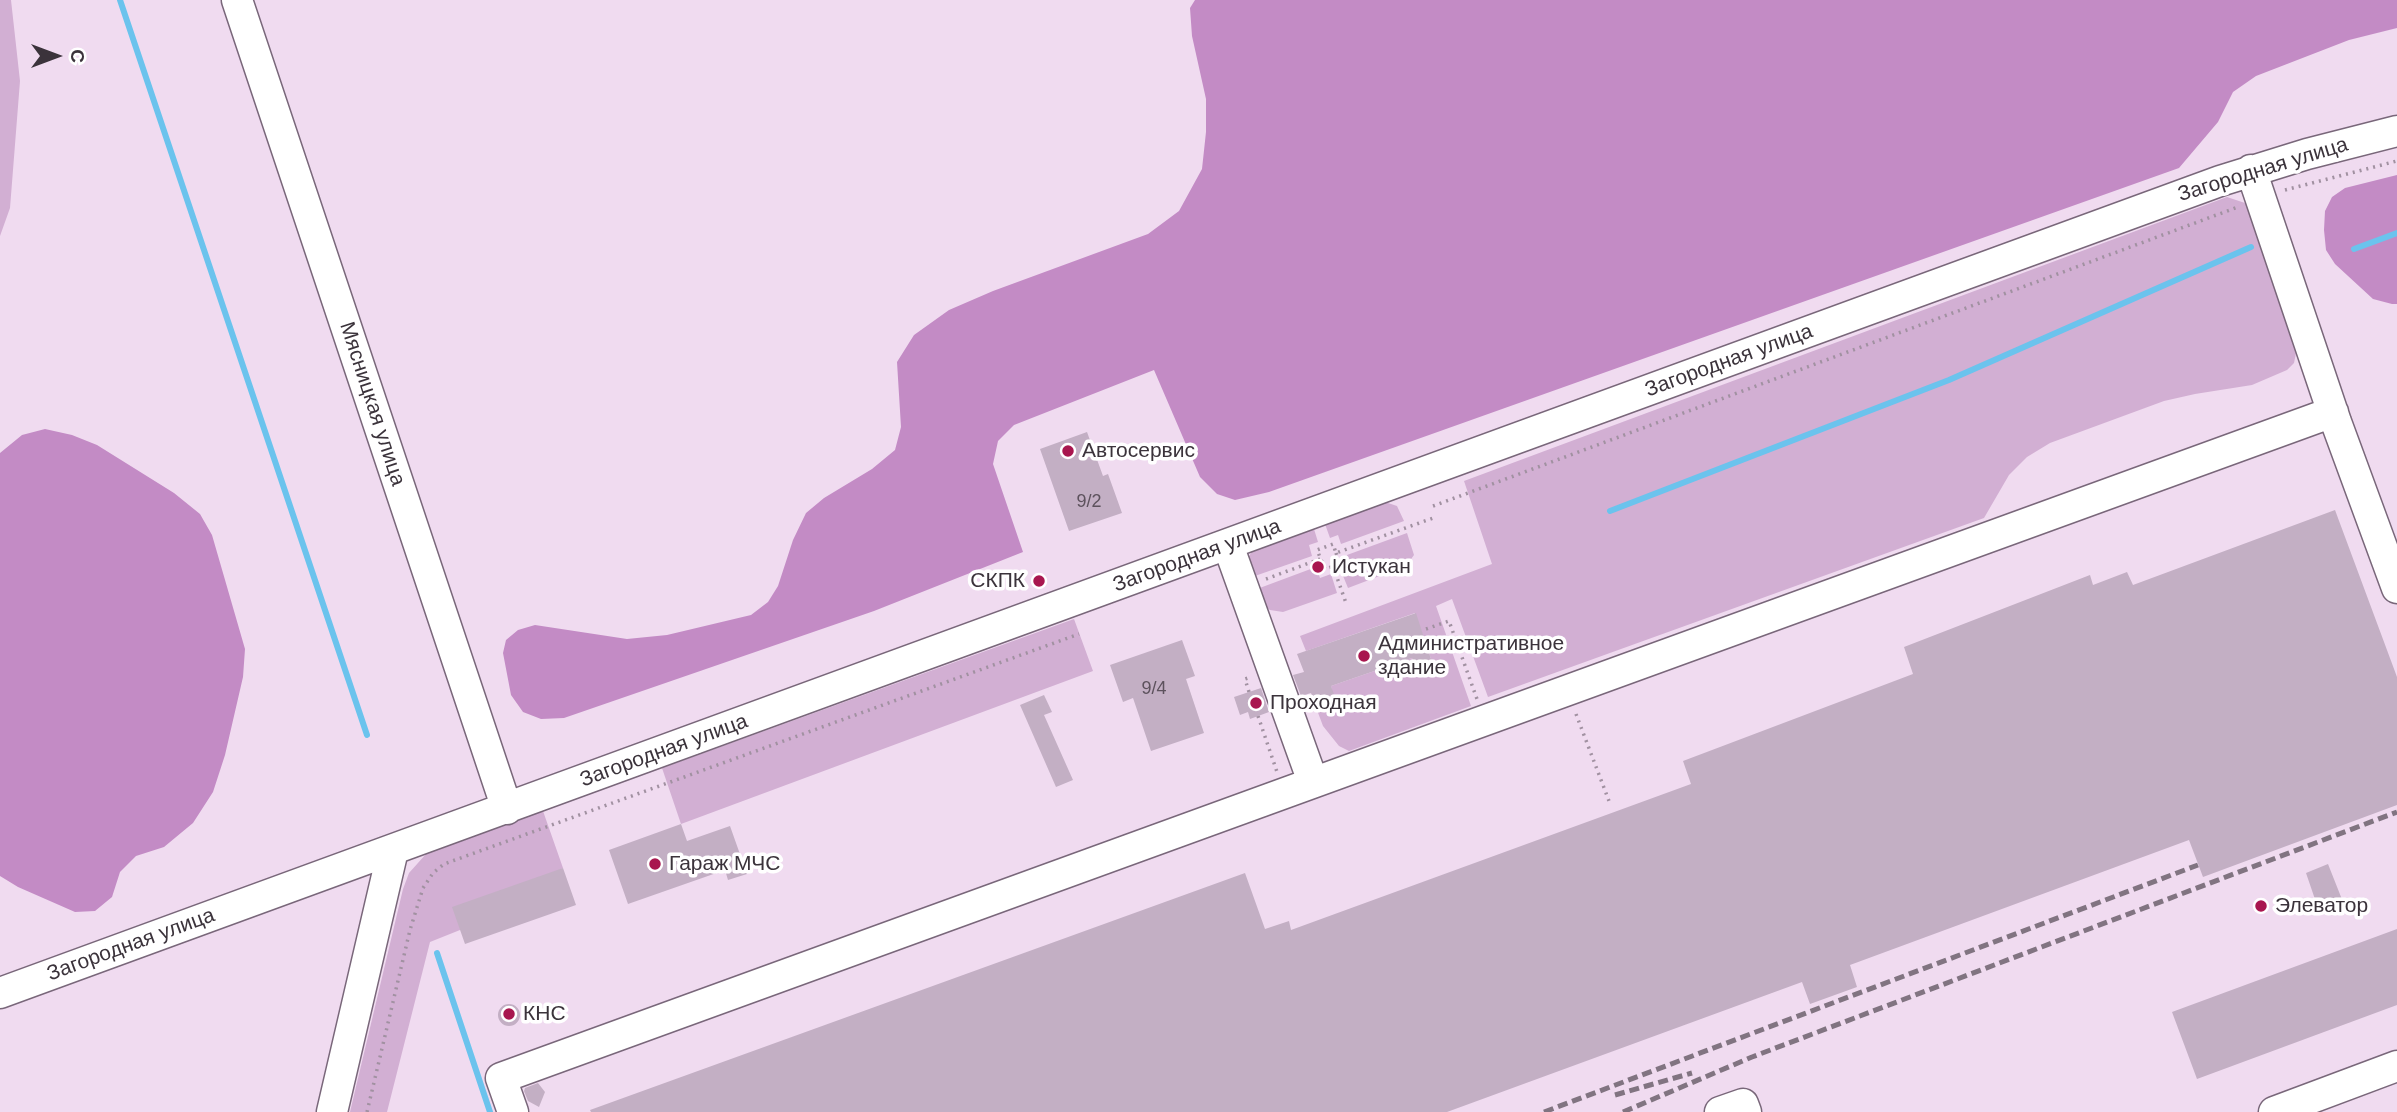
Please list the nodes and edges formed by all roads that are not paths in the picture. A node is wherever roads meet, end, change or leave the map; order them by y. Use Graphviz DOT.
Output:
graph roads {
  1 [pos="237,0"];
  2 [pos="2397,131"];
  3 [pos="2251,170"];
  4 [pos="2333,412"];
  5 [pos="1228,544"];
  6 [pos="2397,589"];
  7 [pos="1313,782"];
  8 [pos="507,809"];
  9 [pos="393,849"];
  10 [pos="0,993"];
  11 [pos="2397,1066"];
  12 [pos="332,1112"];
  13 [pos="513,1112"];
  14 [pos="1720,1112"];
  15 [pos="1746,1112"];
  16 [pos="2274,1112"];
  1 -- 8 [label="street, Мясницкая улица"];
  2 -- 3 [label="street, Загородная улица"];
  3 -- 4 [label="street"];
  3 -- 5 [label="street, Загородная улица"];
  4 -- 6 [label="street"];
  4 -- 7 [label="street"];
  5 -- 7 [label="street"];
  5 -- 8 [label="street, Загородная улица"];
  7 -- 13 [label="street"];
  8 -- 9 [label="street, Загородная улица"];
  9 -- 10 [label="street, Загородная улица"];
  9 -- 12 [label="street"];
  11 -- 16 [label="street"];
  14 -- 15 [label="street"];
}
